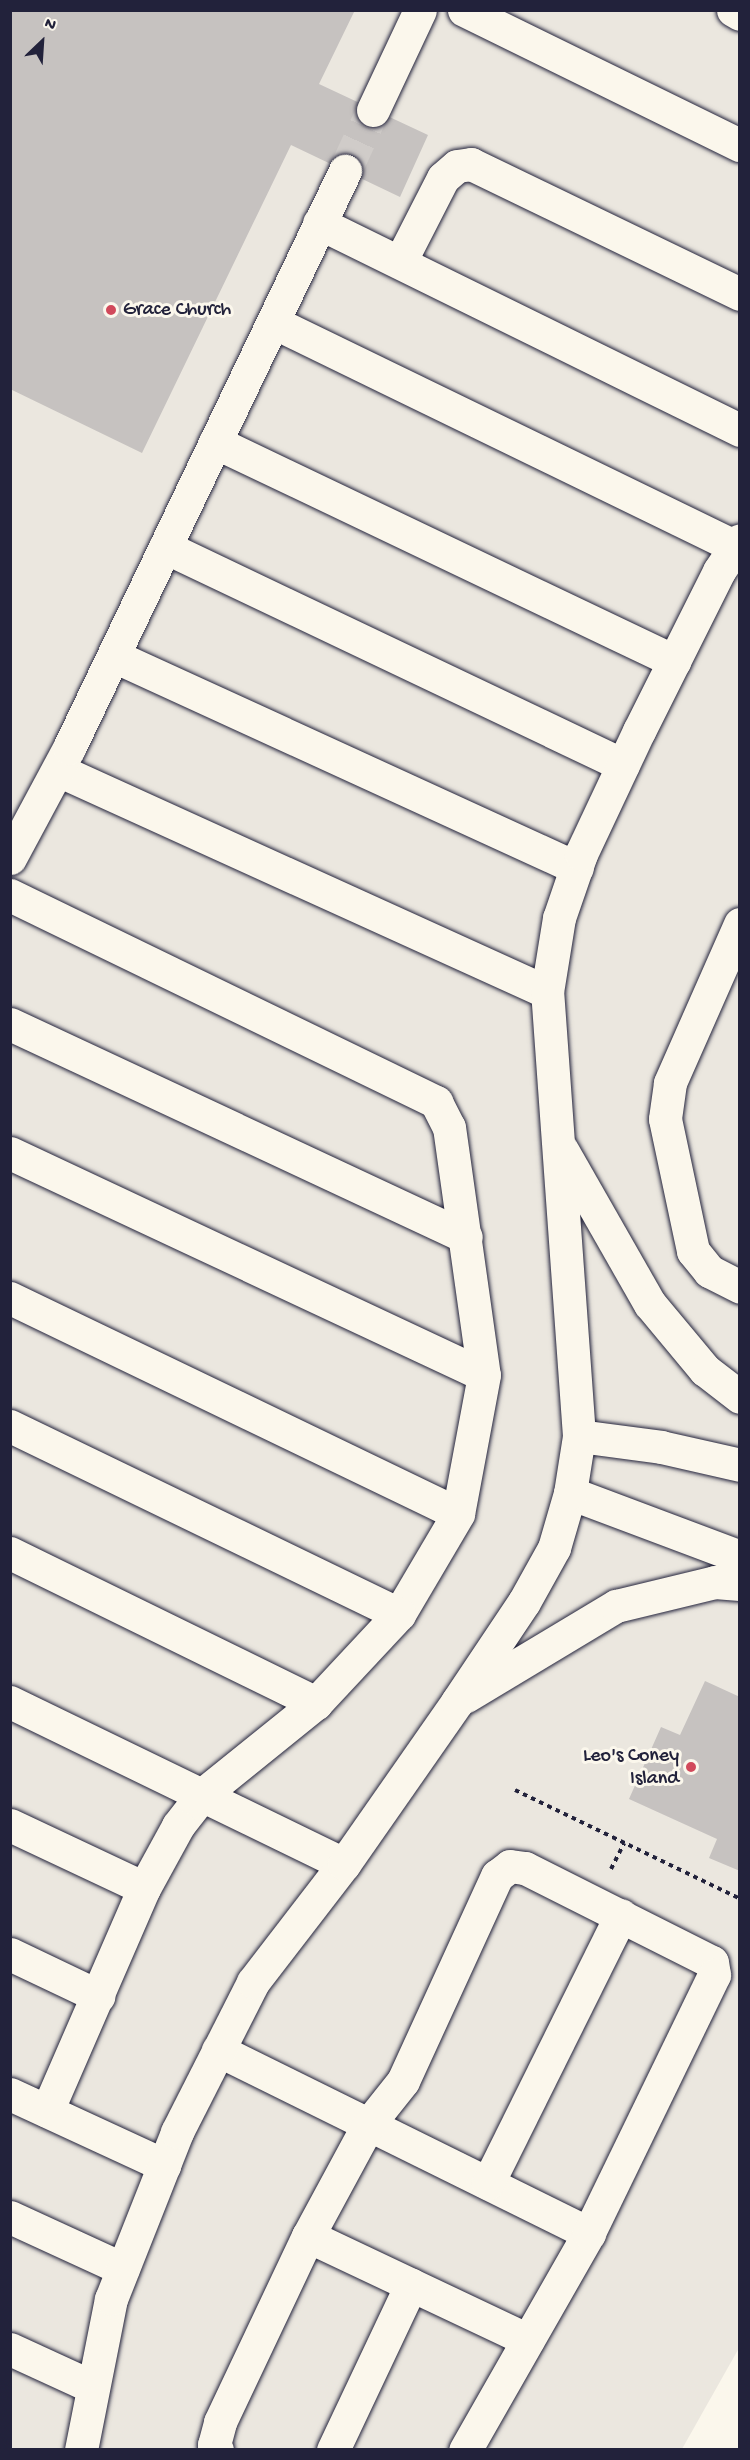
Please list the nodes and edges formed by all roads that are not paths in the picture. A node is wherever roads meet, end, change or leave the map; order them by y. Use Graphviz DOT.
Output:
graph roads {
  1 [pos="420,10"];
  2 [pos="464,10"];
  3 [pos="733,10"];
  4 [pos="740,14"];
  5 [pos="373,110"];
  6 [pos="740,145"];
  7 [pos="345,171"];
  8 [pos="319,223"];
  9 [pos="400,262"];
  10 [pos="740,294"];
  11 [pos="273,322"];
  12 [pos="740,430"];
  13 [pos="215,442"];
  14 [pos="738,545"];
  15 [pos="165,547"];
  16 [pos="114,656"];
  17 [pos="674,661"];
  18 [pos="623,765"];
  19 [pos="58,770"];
  20 [pos="13,846"];
  21 [pos="576,868"];
  22 [pos="10,895"];
  23 [pos="740,924"];
  24 [pos="547,992"];
  25 [pos="10,1024"];
  26 [pos="556,1140"];
  27 [pos="10,1153"];
  28 [pos="466,1237"];
  29 [pos="740,1287"];
  30 [pos="10,1298"];
  31 [pos="484,1375"];
  32 [pos="740,1397"];
  33 [pos="10,1426"];
  34 [pos="579,1436"];
  35 [pos="740,1465"];
  36 [pos="570,1493"];
  37 [pos="458,1514"];
  38 [pos="10,1554"];
  39 [pos="740,1557"];
  40 [pos="740,1584"];
  41 [pos="399,1614"];
  42 [pos="10,1702"];
  43 [pos="457,1702"];
  44 [pos="316,1703"];
  45 [pos="202,1795"];
  46 [pos="10,1825"];
  47 [pos="344,1864"];
  48 [pos="144,1888"];
  49 [pos="621,1915"];
  50 [pos="10,1954"];
  51 [pos="98,1996"];
  52 [pos="218,2050"];
  53 [pos="10,2094"];
  54 [pos="47,2111"];
  55 [pos="368,2125"];
  56 [pos="164,2165"];
  57 [pos="488,2183"];
  58 [pos="10,2217"];
  59 [pos="589,2233"];
  60 [pos="308,2236"];
  61 [pos="123,2269"];
  62 [pos="411,2284"];
  63 [pos="528,2340"];
  64 [pos="10,2349"];
  65 [pos="93,2387"];
  66 [pos="81,2450"];
  67 [pos="217,2450"];
  68 [pos="333,2450"];
  69 [pos="465,2450"];
  1 -- 5 [label="lane"];
  2 -- 6 [label="lane"];
  3 -- 4 [label="lane"];
  7 -- 8 [label="lane"];
  8 -- 9 [label="lane"];
  8 -- 11 [label="lane"];
  9 -- 10 [label="lane"];
  9 -- 12 [label="lane"];
  11 -- 13 [label="lane"];
  11 -- 14 [label="lane"];
  13 -- 15 [label="lane"];
  13 -- 17 [label="lane"];
  14 -- 17 [label="lane"];
  15 -- 16 [label="lane"];
  15 -- 18 [label="lane"];
  16 -- 19 [label="lane"];
  16 -- 21 [label="lane"];
  17 -- 18 [label="lane"];
  18 -- 21 [label="lane"];
  19 -- 20 [label="lane"];
  19 -- 24 [label="lane"];
  21 -- 24 [label="lane"];
  22 -- 28 [label="lane"];
  23 -- 29 [label="lane"];
  24 -- 26 [label="lane"];
  25 -- 28 [label="lane"];
  26 -- 32 [label="lane"];
  26 -- 34 [label="lane"];
  27 -- 31 [label="lane"];
  28 -- 31 [label="lane"];
  30 -- 37 [label="lane"];
  31 -- 37 [label="lane"];
  33 -- 41 [label="lane"];
  34 -- 35 [label="lane"];
  34 -- 36 [label="lane"];
  36 -- 39 [label="lane"];
  36 -- 43 [label="lane"];
  37 -- 41 [label="lane"];
  38 -- 44 [label="lane"];
  40 -- 43 [label="lane"];
  41 -- 44 [label="lane"];
  42 -- 45 [label="lane"];
  43 -- 47 [label="lane"];
  44 -- 45 [label="lane"];
  45 -- 47 [label="lane"];
  45 -- 48 [label="lane"];
  46 -- 48 [label="lane"];
  47 -- 52 [label="lane"];
  48 -- 51 [label="lane"];
  49 -- 55 [label="lane"];
  49 -- 57 [label="lane"];
  49 -- 59 [label="lane"];
  50 -- 51 [label="lane"];
  51 -- 54 [label="lane"];
  52 -- 55 [label="lane"];
  52 -- 56 [label="lane"];
  53 -- 54 [label="lane"];
  54 -- 56 [label="lane"];
  55 -- 57 [label="lane"];
  55 -- 60 [label="lane"];
  56 -- 61 [label="lane"];
  57 -- 59 [label="lane"];
  58 -- 61 [label="lane"];
  59 -- 63 [label="lane"];
  60 -- 62 [label="lane"];
  60 -- 67 [label="lane"];
  61 -- 65 [label="lane"];
  62 -- 63 [label="lane"];
  62 -- 68 [label="lane"];
  63 -- 69 [label="lane"];
  64 -- 65 [label="lane"];
  65 -- 66 [label="lane"];
}
